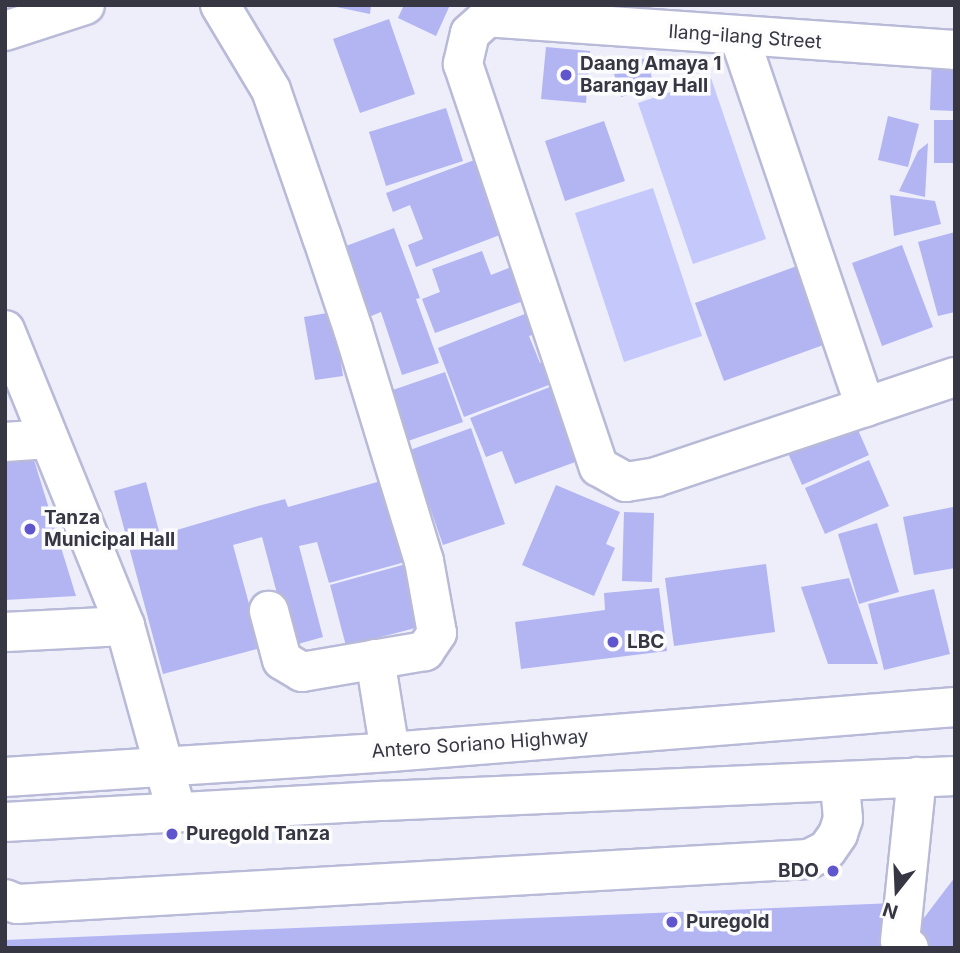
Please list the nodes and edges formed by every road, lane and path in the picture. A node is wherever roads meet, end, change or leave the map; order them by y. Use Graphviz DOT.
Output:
graph roads {
  1 [pos="85,5"];
  2 [pos="220,5"];
  3 [pos="538,14"];
  4 [pos="5,31"];
  5 [pos="739,36"];
  6 [pos="955,50"];
  7 [pos="5,330"];
  8 [pos="955,377"];
  9 [pos="865,407"];
  10 [pos="49,439"];
  11 [pos="5,442"];
  12 [pos="269,611"];
  13 [pos="125,626"];
  14 [pos="5,632"];
  15 [pos="375,659"];
  16 [pos="955,706"];
  17 [pos="390,752"];
  18 [pos="166,766"];
  19 [pos="955,776"];
  20 [pos="917,777"];
  21 [pos="5,778"];
  22 [pos="840,781"];
  23 [pos="177,813"];
  24 [pos="5,822"];
  25 [pos="5,899"];
  26 [pos="909,948"];
  1 -- 4 [label="street"];
  2 -- 15 [label="street"];
  3 -- 5 [label="street, Ilang-ilang Street"];
  3 -- 9 [label="street, Ilang-ilang Street"];
  5 -- 6 [label="street, Ilang-ilang Street"];
  5 -- 9 [label="street"];
  7 -- 10 [label="street"];
  8 -- 9 [label="street, Ilang-ilang Street"];
  10 -- 11 [label="street"];
  10 -- 13 [label="street"];
  12 -- 15 [label="street"];
  13 -- 14 [label="street"];
  13 -- 18 [label="street"];
  15 -- 17 [label="street"];
  16 -- 17 [label="street, Antero Soriano Highway"];
  17 -- 18 [label="street, Antero Soriano Highway"];
  18 -- 21 [label="street, Antero Soriano Highway"];
  18 -- 23 [label="street"];
  19 -- 20 [label="street"];
  20 -- 22 [label="street"];
  20 -- 26 [label="street"];
  22 -- 23 [label="street"];
  22 -- 25 [label="street"];
  23 -- 24 [label="street"];
}
